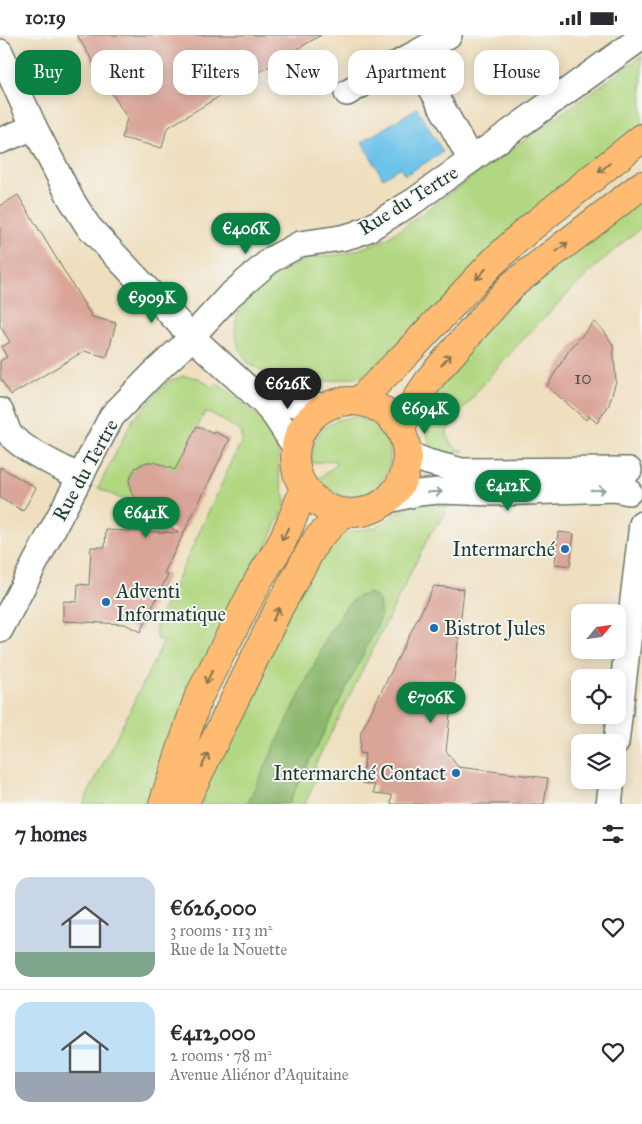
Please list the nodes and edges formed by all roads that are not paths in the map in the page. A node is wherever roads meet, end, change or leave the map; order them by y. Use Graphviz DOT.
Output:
graph roads {
  1 [pos="449,35"];
  2 [pos="642,37"];
  3 [pos="422,50"];
  4 [pos="0,52"];
  5 [pos="435,95"];
  6 [pos="34,127"];
  7 [pos="642,138"];
  8 [pos="0,141"];
  9 [pos="471,160"];
  10 [pos="642,185"];
  11 [pos="191,336"];
  12 [pos="249,389"];
  13 [pos="359,401"];
  14 [pos="325,407"];
  15 [pos="3,424"];
  16 [pos="403,442"];
  17 [pos="295,447"];
  18 [pos="80,477"];
  19 [pos="635,481"];
  20 [pos="304,489"];
  21 [pos="388,500"];
  22 [pos="343,513"];
  23 [pos="642,524"];
  24 [pos="0,630"];
  25 [pos="617,734"];
  26 [pos="611,789"];
  27 [pos="162,804"];
  28 [pos="184,804"];
  29 [pos="609,804"];
  1 -- 3 [label="street"];
  2 -- 9 [label="street, Rue du Tertre"];
  4 -- 6 [label="street"];
  5 -- 9 [label="street"];
  6 -- 8 [label="street"];
  6 -- 11 [label="street"];
  7 -- 13 [label="main road, one-way"];
  9 -- 11 [label="street, Rue du Tertre"];
  16 -- 10 [label="main road, one-way"];
  11 -- 12 [label="street"];
  11 -- 18 [label="street, Rue du Tertre"];
  12 -- 14 [label="street"];
  12 -- 17 [label="street"];
  13 -- 14 [label="main road"];
  13 -- 16 [label="main road"];
  14 -- 17 [label="main road"];
  15 -- 18 [label="street"];
  16 -- 19 [label="street"];
  16 -- 21 [label="main road"];
  17 -- 20 [label="main road"];
  18 -- 24 [label="street, Rue du Tertre"];
  21 -- 19 [label="street, one-way"];
  20 -- 22 [label="main road"];
  20 -- 27 [label="main road, one-way"];
  21 -- 22 [label="main road"];
  28 -- 22 [label="main road, one-way"];
  23 -- 25 [label="street"];
  26 -- 29 [label="street"];
}
